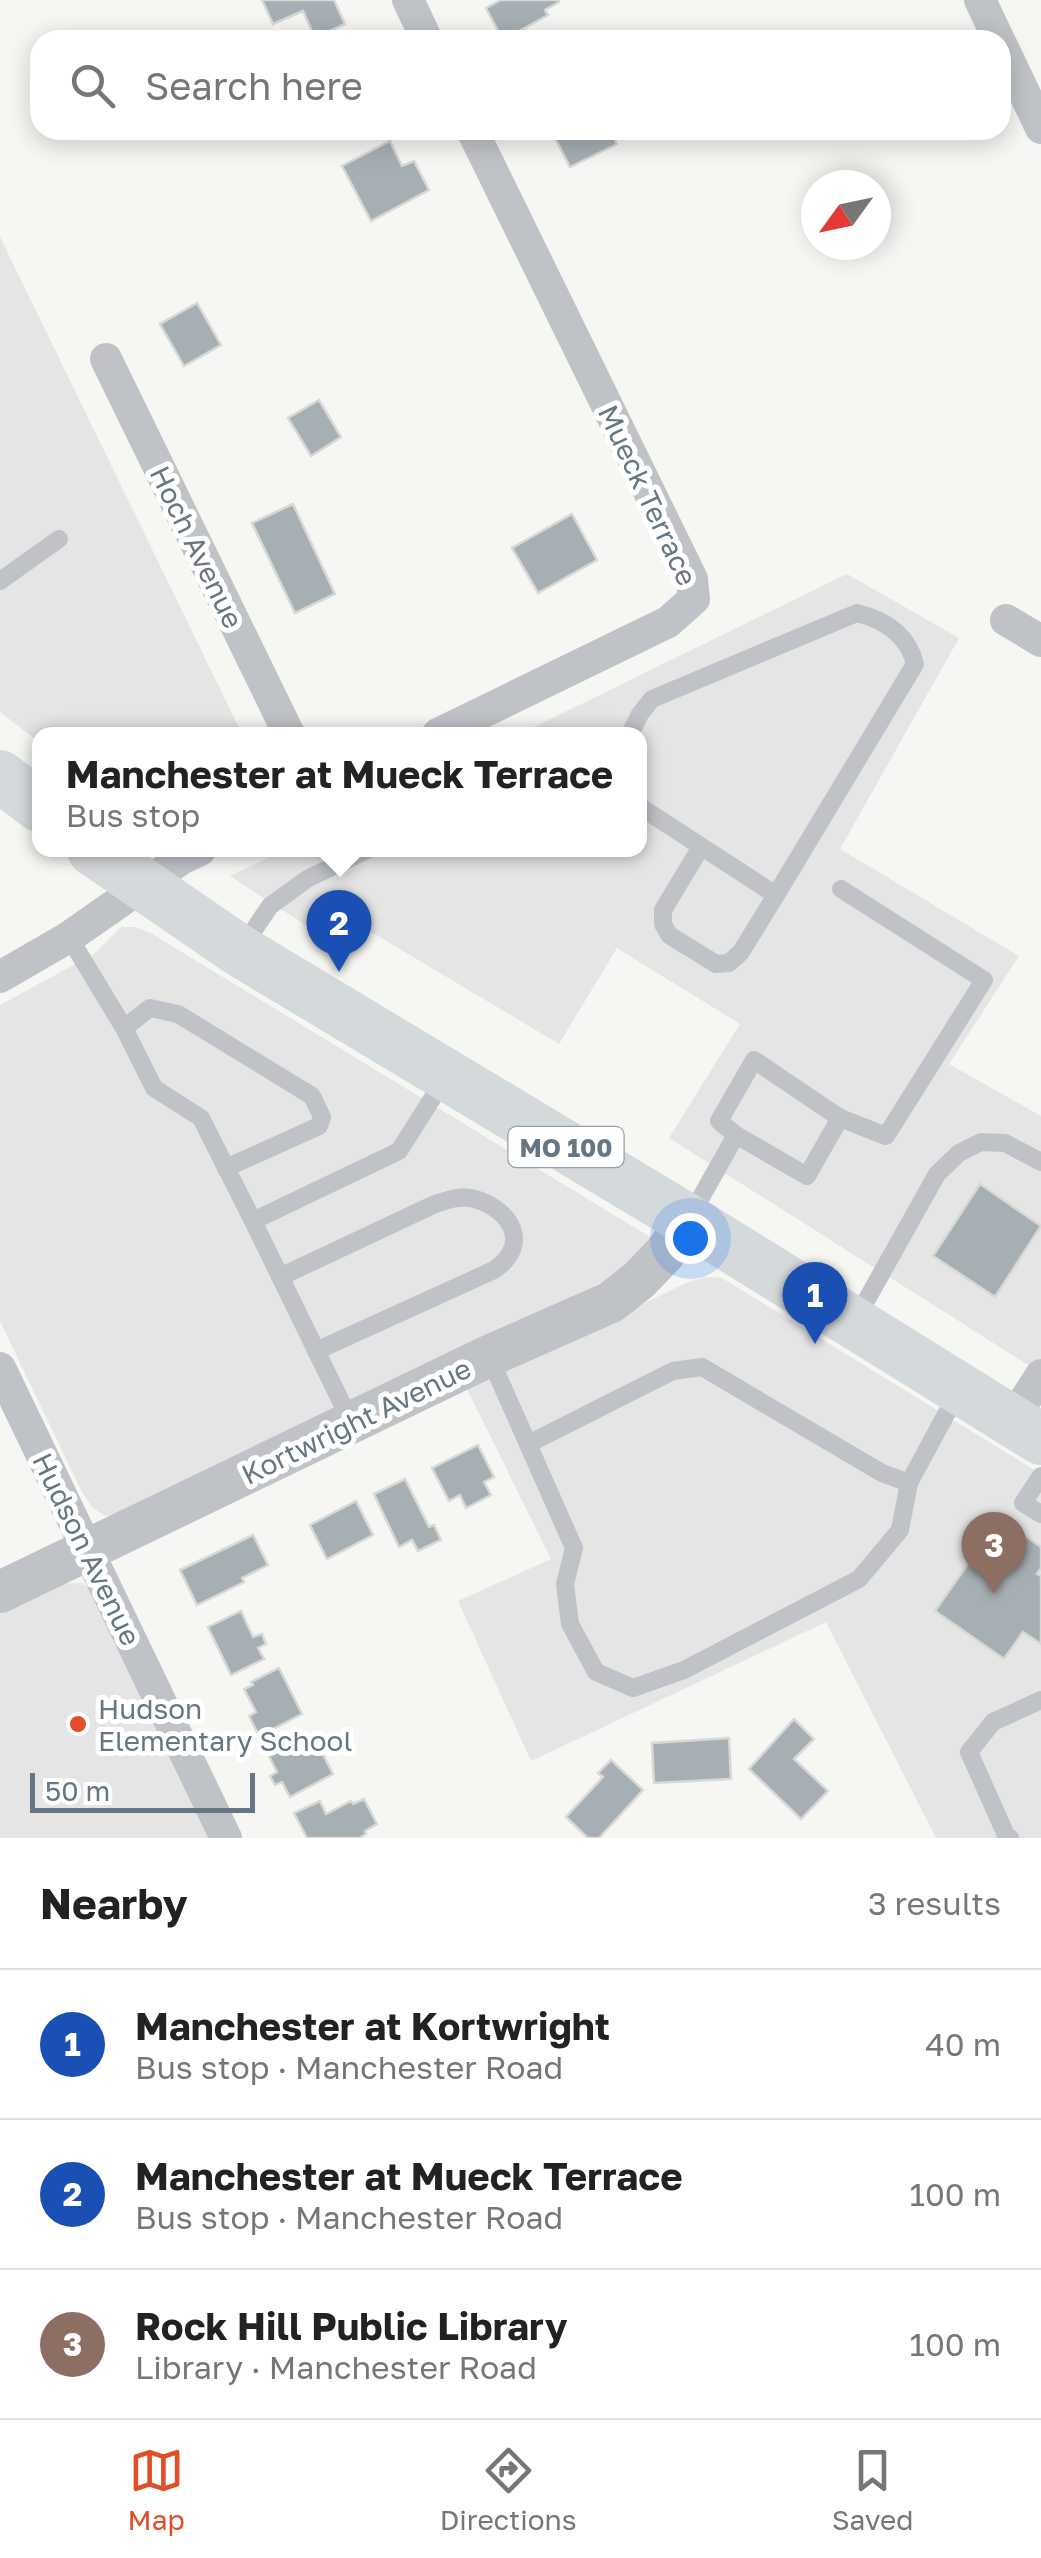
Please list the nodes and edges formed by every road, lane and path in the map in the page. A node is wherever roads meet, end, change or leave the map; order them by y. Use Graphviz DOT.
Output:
graph roads {
  1 [pos="408,0"];
  2 [pos="980,0"];
  3 [pos="422,30"];
  4 [pos="994,30"];
  5 [pos="1011,65"];
  6 [pos="1041,128"];
  7 [pos="477,140"];
  8 [pos="106,360"];
  9 [pos="59,539"];
  10 [pos="0,581"];
  11 [pos="1006,620"];
  12 [pos="1041,641"];
  13 [pos="285,727"];
  14 [pos="452,727"];
  15 [pos="634,727"];
  16 [pos="647,811"];
  17 [pos="701,847"];
  18 [pos="103,857"];
  19 [pos="189,857"];
  20 [pos="352,857"];
  21 [pos="143,886"];
  22 [pos="841,889"];
  23 [pos="776,895"];
  24 [pos="69,937"];
  25 [pos="240,951"];
  26 [pos="0,978"];
  27 [pos="124,1028"];
  28 [pos="447,1076"];
  29 [pos="840,1118"];
  30 [pos="736,1135"];
  31 [pos="1041,1162"];
  32 [pos="226,1168"];
  33 [pos="688,1220"];
  34 [pos="253,1221"];
  35 [pos="280,1277"];
  36 [pos="854,1325"];
  37 [pos="316,1351"];
  38 [pos="489,1356"];
  39 [pos="0,1368"];
  40 [pos="1041,1375"];
  41 [pos="960,1389"];
  42 [pos="351,1423"];
  43 [pos="1026,1430"];
  44 [pos="528,1444"];
  45 [pos="1041,1476"];
  46 [pos="908,1483"];
  47 [pos="1041,1514"];
  48 [pos="87,1552"];
  49 [pos="0,1592"];
  50 [pos="1041,1700"];
  51 [pos="226,1838"];
  52 [pos="1010,1838"];
  1 -- 3 [label="street"];
  2 -- 4 [label="street"];
  5 -- 6 [label="street"];
  7 -- 14 [label="street, Mueck Terrace"];
  8 -- 13 [label="street, Hoch Avenue"];
  9 -- 10 [label="lane"];
  11 -- 12 [label="street"];
  15 -- 23 [label="lane"];
  16 -- 17 [label="lane"];
  17 -- 23 [label="lane"];
  17 -- 23 [label="lane"];
  18 -- 21 [label="main road, MO 100"];
  19 -- 21 [label="street"];
  20 -- 25 [label="lane"];
  21 -- 24 [label="street"];
  21 -- 25 [label="main road, MO 100"];
  22 -- 29 [label="lane"];
  24 -- 26 [label="street"];
  24 -- 27 [label="lane"];
  25 -- 28 [label="main road, MO 100"];
  27 -- 32 [label="lane"];
  27 -- 32 [label="lane"];
  28 -- 33 [label="main road, MO 100"];
  28 -- 34 [label="lane"];
  29 -- 30 [label="lane"];
  29 -- 30 [label="lane"];
  30 -- 33 [label="lane"];
  31 -- 36 [label="lane"];
  32 -- 34 [label="lane"];
  33 -- 36 [label="main road, MO 100"];
  33 -- 38 [label="street, Kortwright Avenue"];
  34 -- 35 [label="lane"];
  35 -- 37 [label="lane"];
  35 -- 37 [label="lane"];
  36 -- 41 [label="main road, MO 100"];
  37 -- 42 [label="lane"];
  38 -- 42 [label="street, Kortwright Avenue"];
  38 -- 44 [label="lane"];
  39 -- 48 [label="street, Hudson Avenue"];
  40 -- 43 [label="street"];
  41 -- 43 [label="main road, MO 100"];
  41 -- 46 [label="lane"];
  42 -- 48 [label="street, Kortwright Avenue"];
  44 -- 46 [label="lane"];
  44 -- 46 [label="lane"];
  45 -- 47 [label="lane"];
  48 -- 49 [label="street, Kortwright Avenue"];
  48 -- 51 [label="street, Hudson Avenue"];
  50 -- 52 [label="lane"];
}
